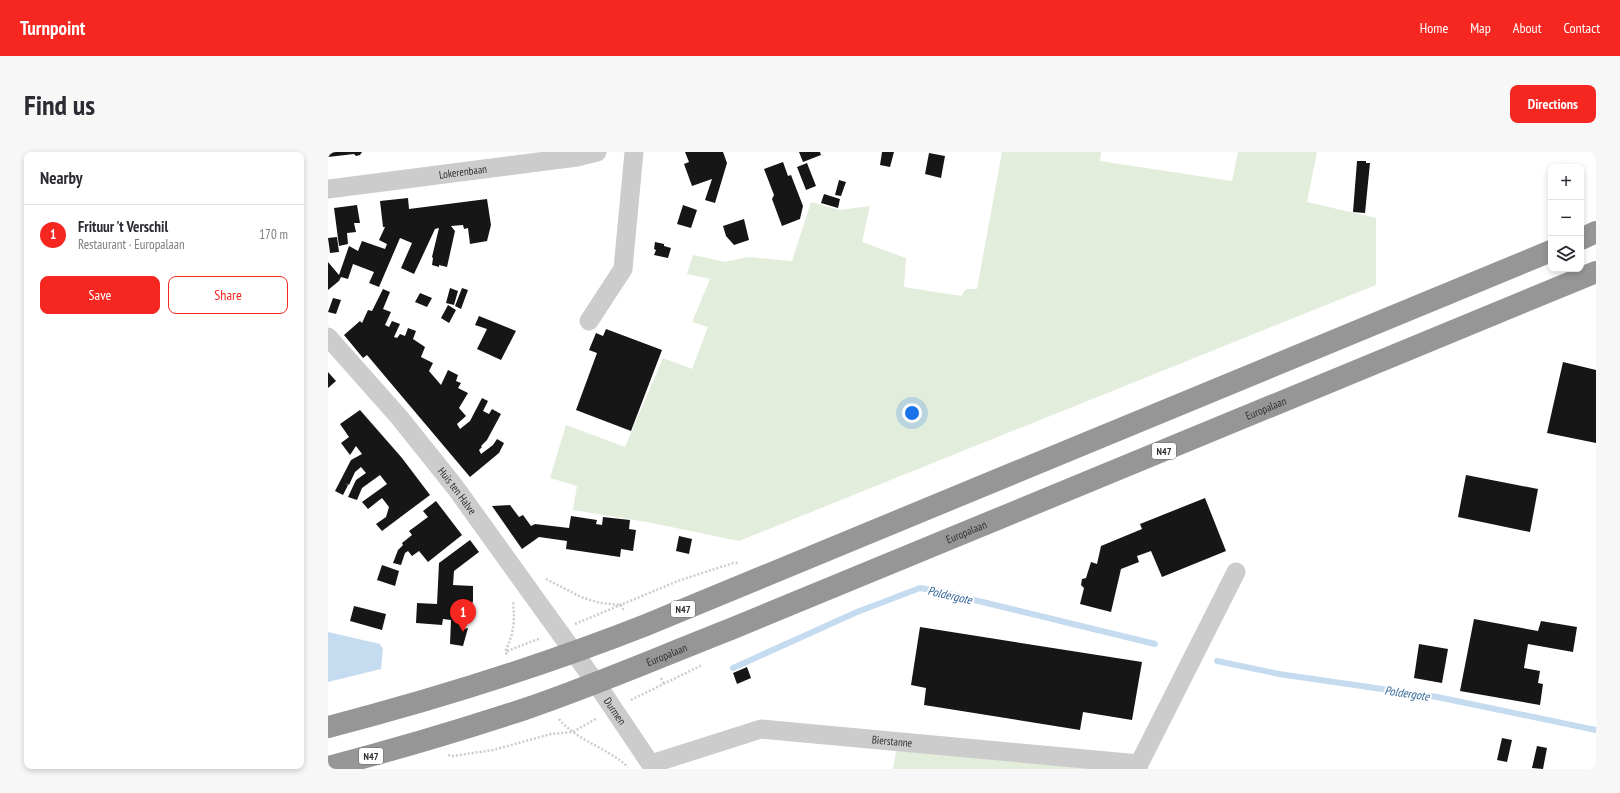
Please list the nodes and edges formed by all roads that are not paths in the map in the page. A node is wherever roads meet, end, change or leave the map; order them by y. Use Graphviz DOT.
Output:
graph roads {
  1 [pos="597,152"];
  2 [pos="634,152"];
  3 [pos="328,189"];
  4 [pos="1596,232"];
  5 [pos="1584,238"];
  6 [pos="1548,252"];
  7 [pos="1596,272"];
  8 [pos="589,321"];
  9 [pos="328,337"];
  10 [pos="1236,572"];
  11 [pos="575,653"];
  12 [pos="596,683"];
  13 [pos="328,727"];
  14 [pos="652,766"];
  15 [pos="1140,766"];
  16 [pos="328,767"];
  1 -- 3 [label="street, Lokerenbaan"];
  2 -- 8 [label="street"];
  4 -- 5 [label="highway"];
  6 -- 11 [label="highway, N47"];
  7 -- 12 [label="highway, Europalaan / N47"];
  9 -- 11 [label="street, Huis ten Halve"];
  10 -- 15 [label="street"];
  11 -- 12 [label="street, Durmen"];
  11 -- 13 [label="highway, N47"];
  12 -- 14 [label="street, Durmen"];
  12 -- 16 [label="highway, Europalaan / N47"];
  14 -- 15 [label="street, Bierstanne"];
}
